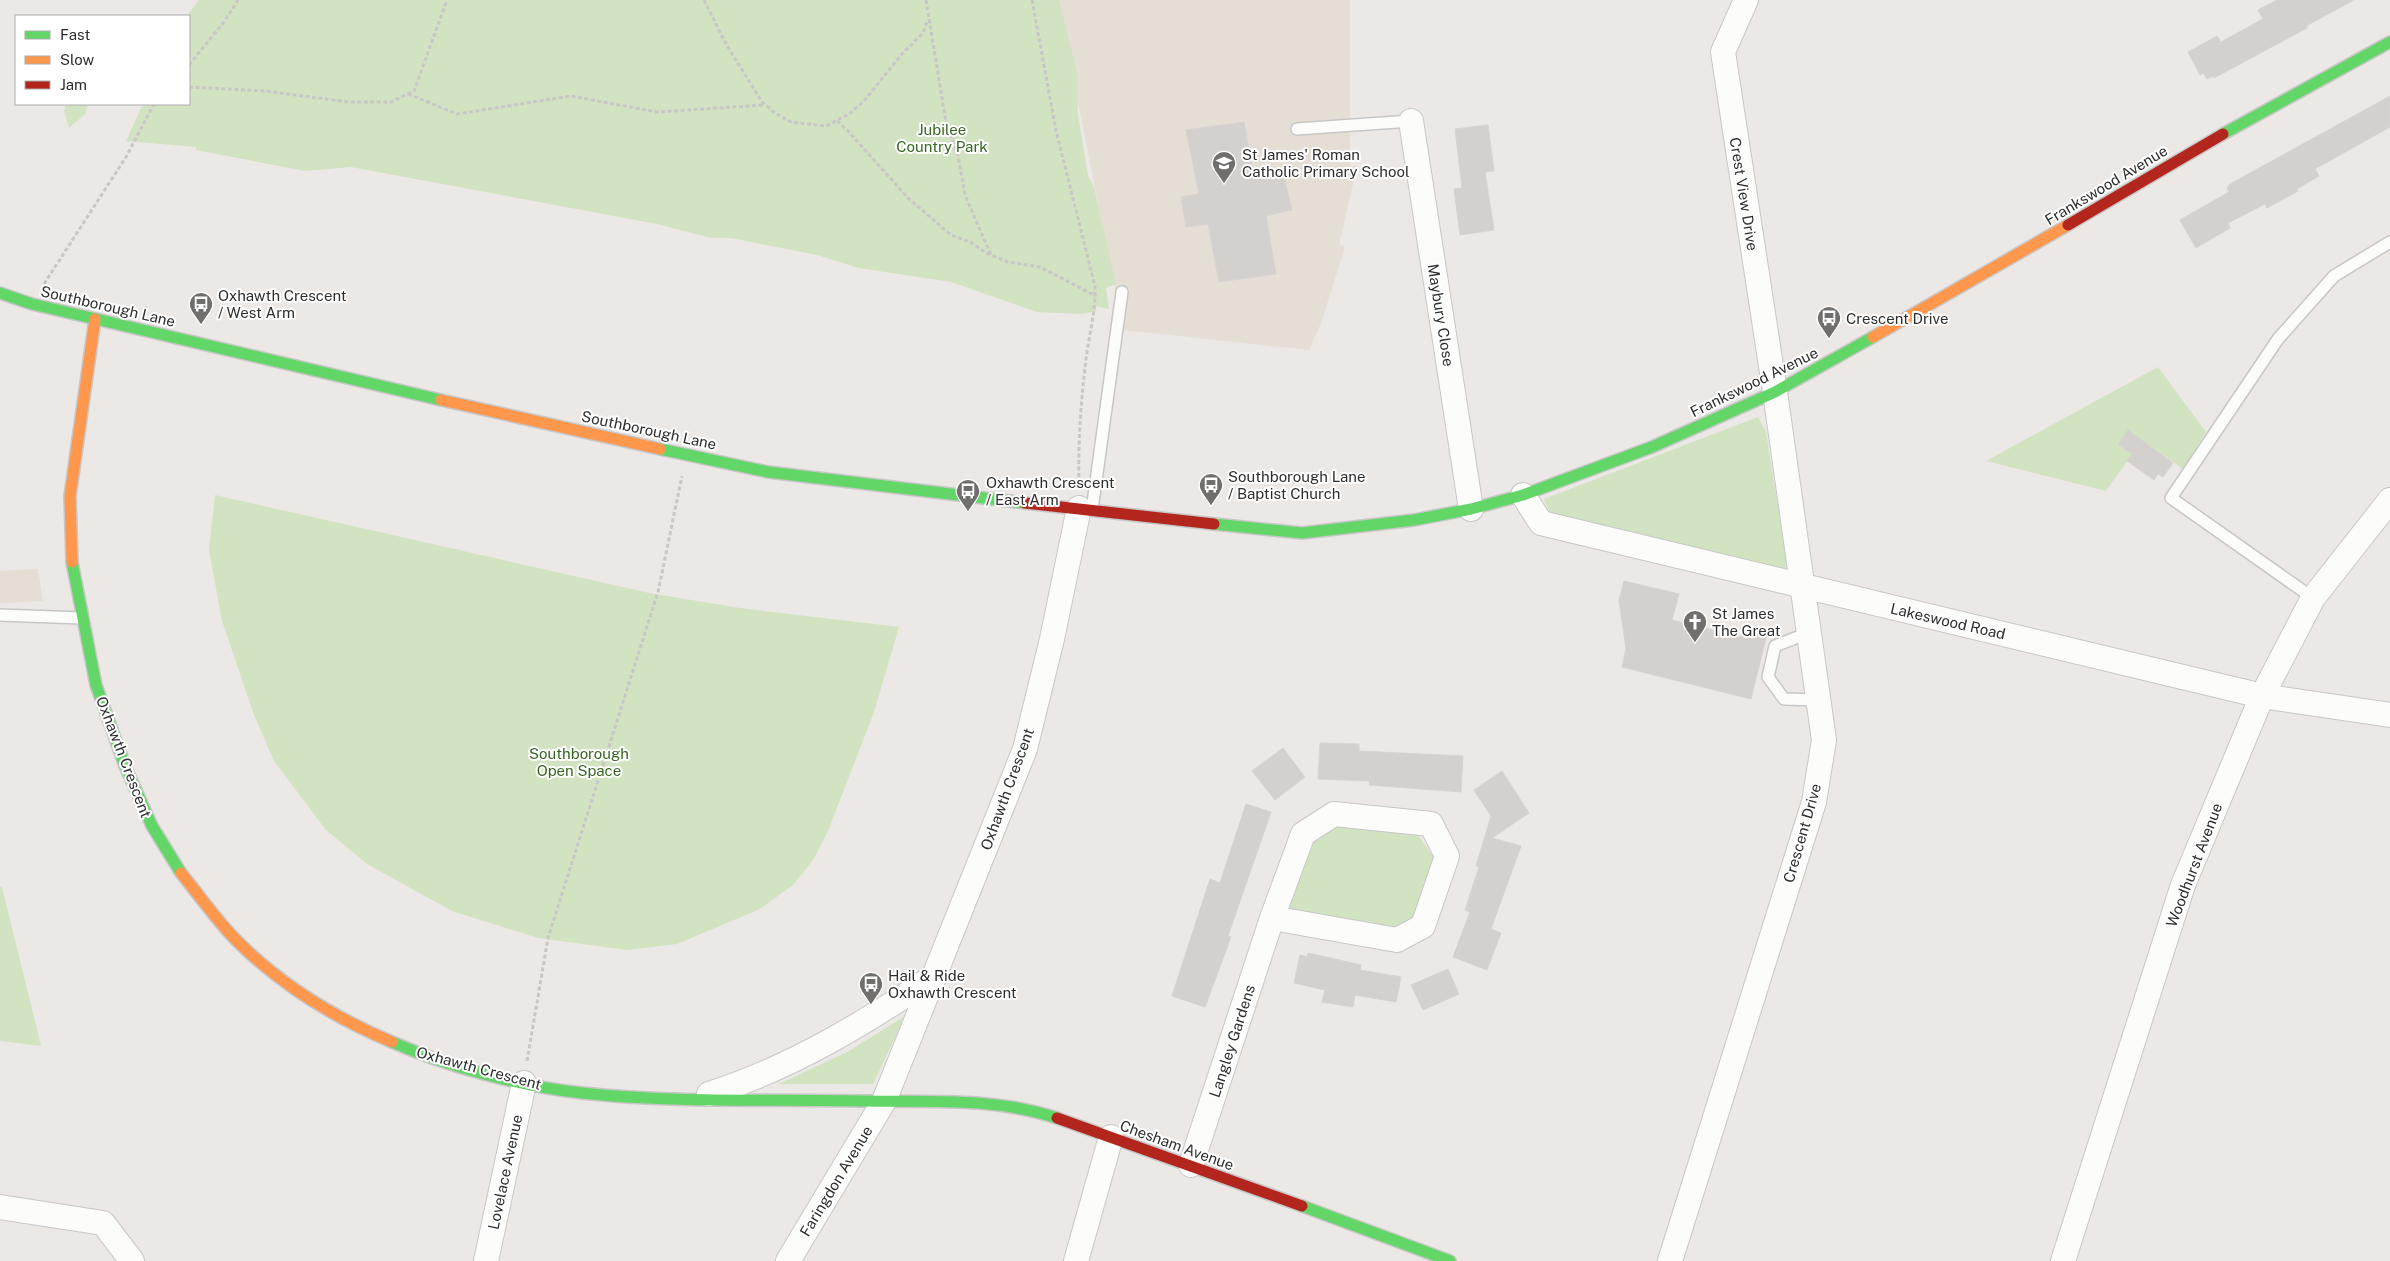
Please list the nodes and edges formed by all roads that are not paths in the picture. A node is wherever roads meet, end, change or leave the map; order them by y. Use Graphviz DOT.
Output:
graph roads {
  1 [pos="1746,0"];
  2 [pos="2390,42"];
  3 [pos="1411,121"];
  4 [pos="1297,129"];
  5 [pos="2390,242"];
  6 [pos="1122,292"];
  7 [pos="0,293"];
  8 [pos="95,319"];
  9 [pos="1775,392"];
  10 [pos="1523,495"];
  11 [pos="2390,500"];
  12 [pos="1085,509"];
  13 [pos="1471,509"];
  14 [pos="1302,533"];
  15 [pos="1801,586"];
  16 [pos="2313,598"];
  17 [pos="0,614"];
  18 [pos="81,618"];
  19 [pos="1808,632"];
  20 [pos="2262,696"];
  21 [pos="1818,700"];
  22 [pos="2390,715"];
  23 [pos="1272,918"];
  24 [pos="936,975"];
  25 [pos="524,1083"];
  26 [pos="698,1098"];
  27 [pos="884,1100"];
  28 [pos="1111,1138"];
  29 [pos="1191,1165"];
  30 [pos="0,1207"];
  31 [pos="132,1261"];
  32 [pos="486,1261"];
  33 [pos="788,1261"];
  34 [pos="1076,1261"];
  35 [pos="1450,1261"];
  36 [pos="1670,1261"];
  37 [pos="2063,1261"];
  1 -- 9 [label="street, Crest View Drive"];
  2 -- 9 [label="street, Frankswood Avenue"];
  3 -- 4 [label="lane"];
  3 -- 13 [label="street, Maybury Close"];
  5 -- 16 [label="lane"];
  6 -- 12 [label="lane"];
  7 -- 8 [label="street, Southborough Lane"];
  8 -- 12 [label="street, Southborough Lane"];
  8 -- 18 [label="street, Oxhawth Crescent"];
  9 -- 10 [label="street, Frankswood Avenue"];
  9 -- 15 [label="street, Crescent Drive"];
  10 -- 13 [label="street, Frankswood Avenue"];
  10 -- 15 [label="street, Lakeswood Road"];
  11 -- 16 [label="street, Woodhurst Avenue"];
  12 -- 14 [label="street, Southborough Lane"];
  12 -- 24 [label="street, Oxhawth Crescent"];
  13 -- 14 [label="street, Frankswood Avenue"];
  15 -- 19 [label="street, Crescent Drive"];
  15 -- 20 [label="street, Lakeswood Road"];
  16 -- 20 [label="street, Woodhurst Avenue"];
  17 -- 18 [label="lane"];
  18 -- 25 [label="street, Oxhawth Crescent"];
  19 -- 21 [label="street, Crescent Drive"];
  19 -- 21 [label="lane"];
  20 -- 22 [label="street, Lakeswood Road"];
  20 -- 37 [label="street, Woodhurst Avenue"];
  21 -- 36 [label="street, Crescent Drive"];
  23 -- 23 [label="street, Langley Gardens"];
  23 -- 29 [label="street, Langley Gardens"];
  24 -- 26 [label="street, Oxhawth Crescent"];
  24 -- 27 [label="street, Oxhawth Crescent"];
  25 -- 26 [label="street, Oxhawth Crescent"];
  25 -- 32 [label="street, Lovelace Avenue"];
  26 -- 27 [label="street, Oxhawth Crescent"];
  27 -- 28 [label="street, Chesham Avenue"];
  27 -- 33 [label="street, Faringdon Avenue"];
  28 -- 29 [label="street, Chesham Avenue"];
  28 -- 34 [label="street"];
  29 -- 35 [label="street, Chesham Avenue"];
  30 -- 31 [label="street"];
}
